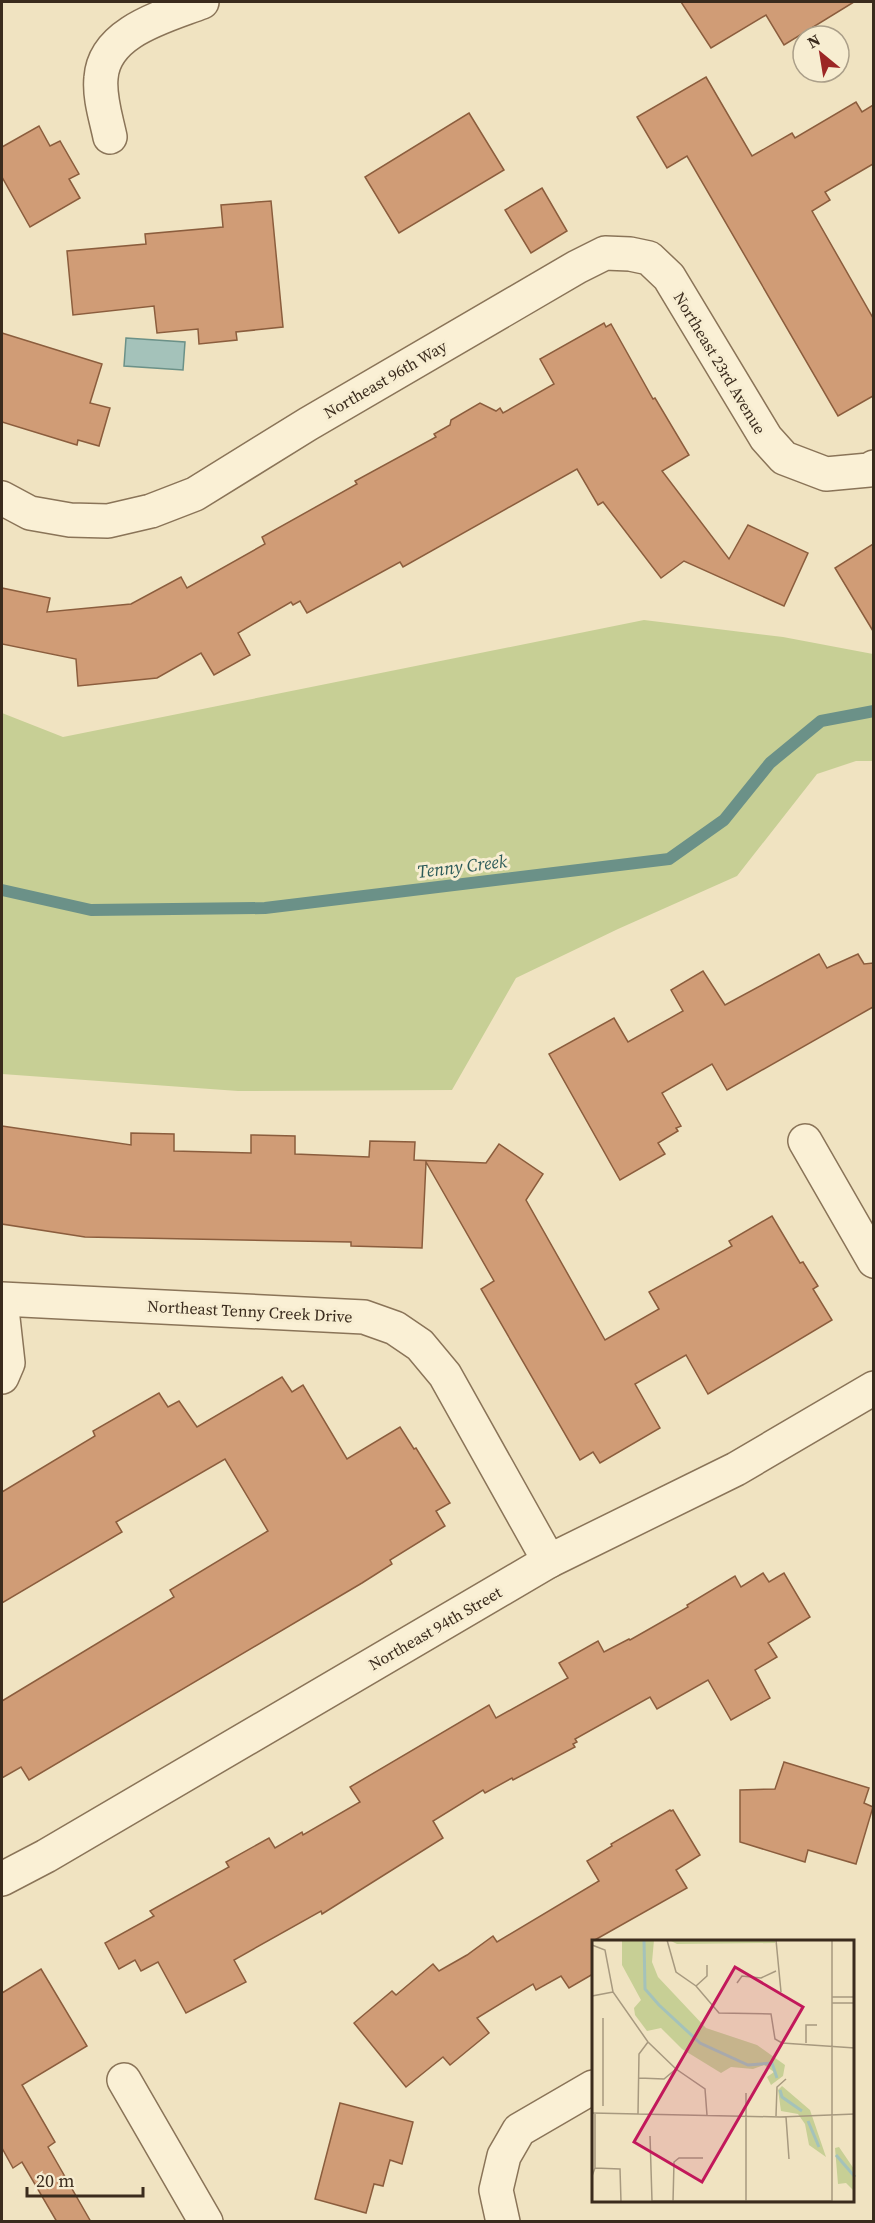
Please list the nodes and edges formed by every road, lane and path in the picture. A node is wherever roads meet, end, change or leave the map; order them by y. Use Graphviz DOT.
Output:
graph roads {
  1 [pos="202,2"];
  2 [pos="110,137"];
  3 [pos="577,267"];
  4 [pos="871,468"];
  5 [pos="2,498"];
  6 [pos="805,1141"];
  7 [pos="873,1261"];
  8 [pos="2,1299"];
  9 [pos="2,1310"];
  10 [pos="2,1377"];
  11 [pos="873,1388"];
  12 [pos="549,1561"];
  13 [pos="2,1879"];
  14 [pos="124,2080"];
  15 [pos="592,2088"];
  16 [pos="206,2222"];
  17 [pos="503,2222"];
  1 -- 2 [label="street"];
  3 -- 4 [label="street, Northeast 23rd Avenue"];
  3 -- 5 [label="street, Northeast 96th Way"];
  6 -- 7 [label="street"];
  8 -- 12 [label="street, Northeast Tenny Creek Drive"];
  9 -- 10 [label="street"];
  11 -- 12 [label="street, Northeast 94th Street"];
  12 -- 13 [label="street, Northeast 94th Street"];
  14 -- 16 [label="street"];
  15 -- 17 [label="street"];
}
